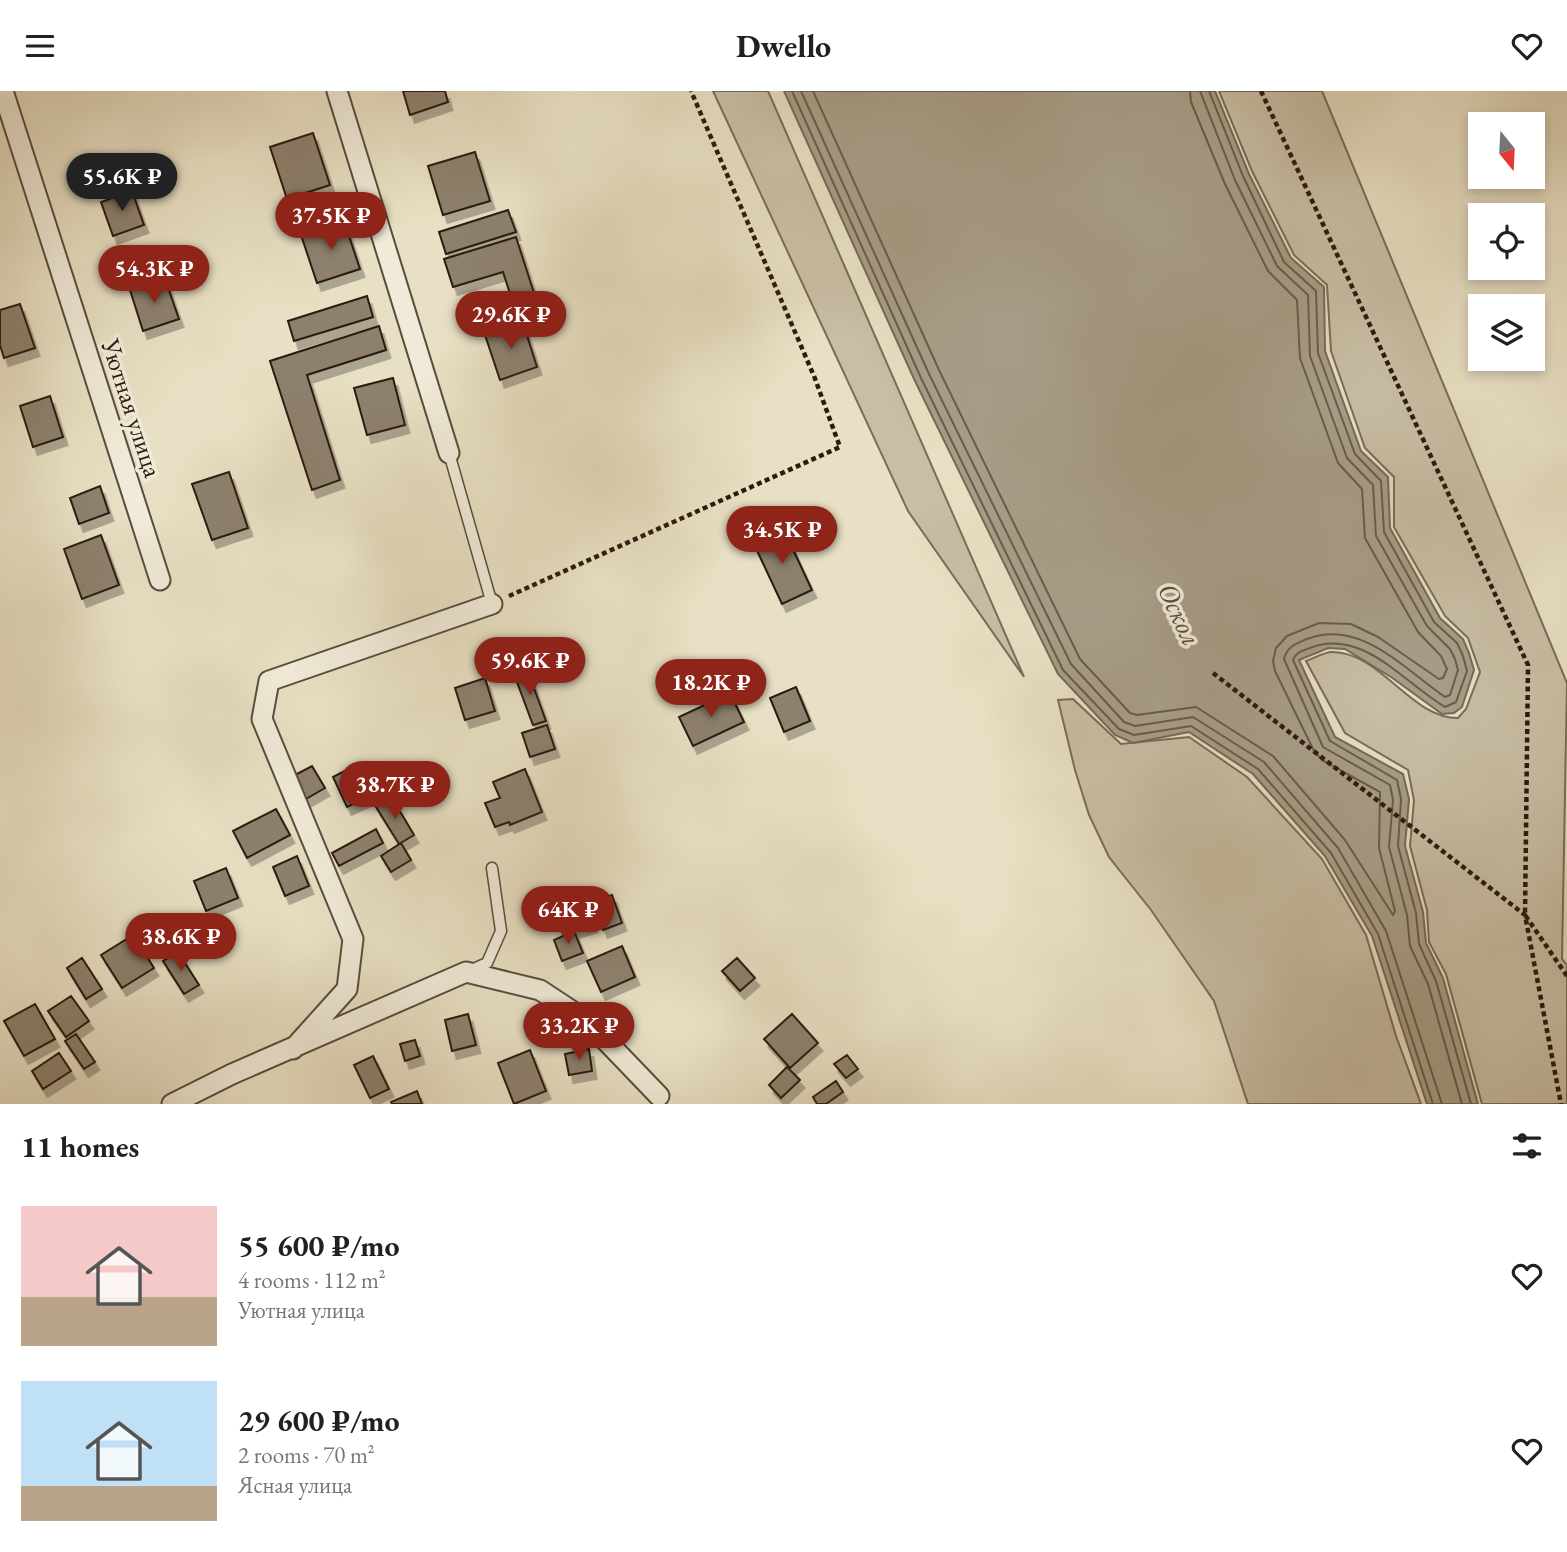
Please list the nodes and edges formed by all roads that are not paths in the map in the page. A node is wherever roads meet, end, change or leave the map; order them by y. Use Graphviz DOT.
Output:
graph roads {
  1 [pos="3,91"];
  2 [pos="337,91"];
  3 [pos="449,453"];
  4 [pos="160,580"];
  5 [pos="492,604"];
  6 [pos="492,868"];
  7 [pos="466,972"];
  8 [pos="293,1049"];
  9 [pos="659,1096"];
  10 [pos="172,1104"];
  1 -- 4 [label="street, Уютная улица"];
  2 -- 3 [label="street"];
  3 -- 5 [label="lane"];
  5 -- 8 [label="street"];
  6 -- 7 [label="lane"];
  7 -- 8 [label="street"];
  7 -- 9 [label="street"];
  8 -- 10 [label="street"];
}
